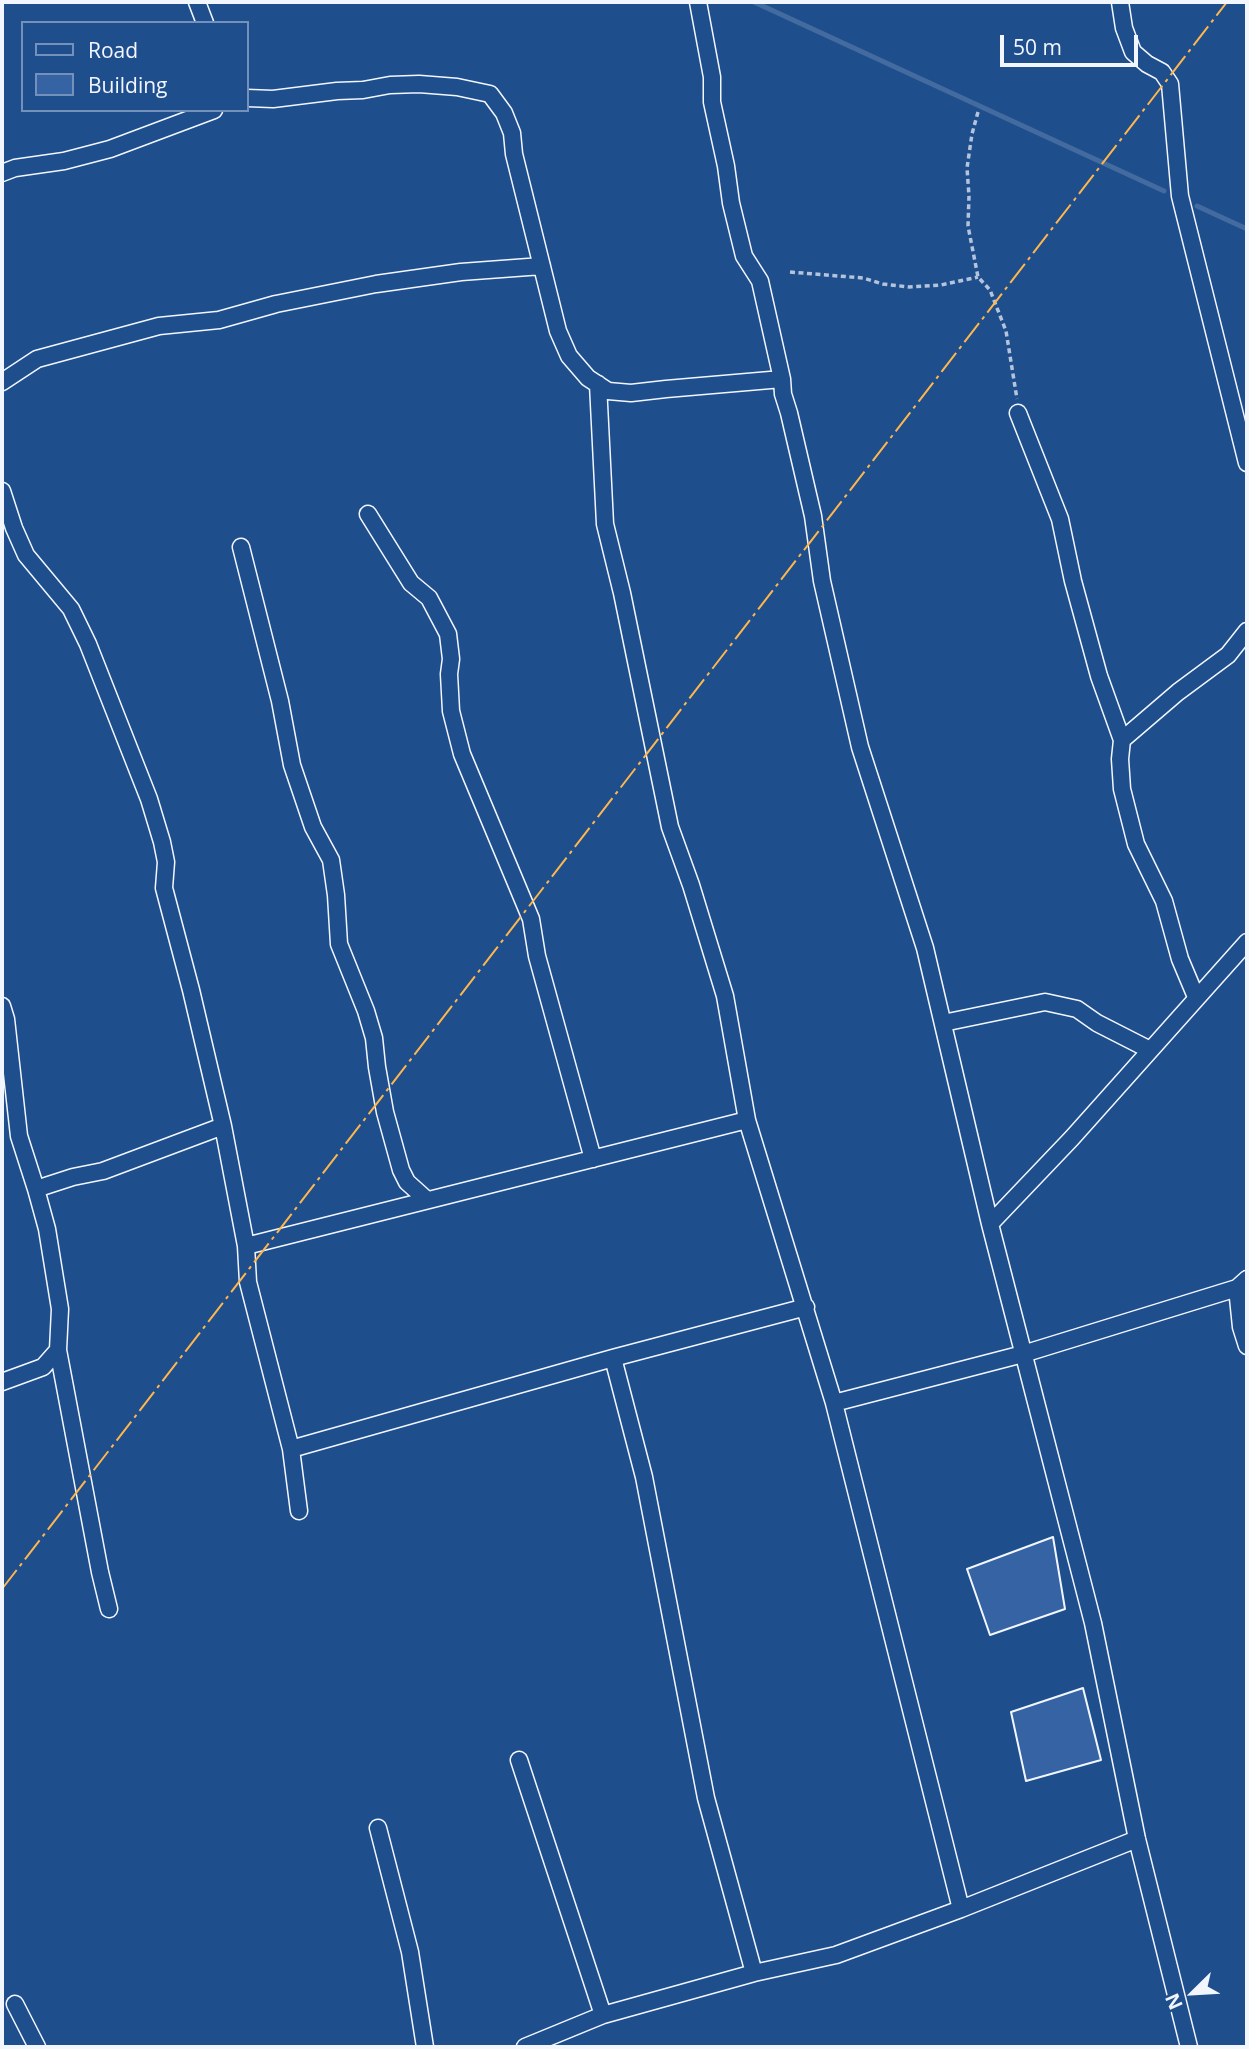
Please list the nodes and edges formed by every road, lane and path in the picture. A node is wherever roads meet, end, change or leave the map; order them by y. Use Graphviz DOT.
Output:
graph roads {
  1 [pos="197,2"];
  2 [pos="698,2"];
  3 [pos="1120,2"];
  4 [pos="204,21"];
  5 [pos="248,98"];
  6 [pos="209,112"];
  7 [pos="978,112"];
  8 [pos="2,173"];
  9 [pos="542,266"];
  10 [pos="790,272"];
  11 [pos="978,277"];
  12 [pos="782,379"];
  13 [pos="2,382"];
  14 [pos="598,384"];
  15 [pos="1019,417"];
  16 [pos="1247,463"];
  17 [pos="2,491"];
  18 [pos="368,514"];
  19 [pos="241,547"];
  20 [pos="1247,631"];
  21 [pos="1122,740"];
  22 [pos="1247,942"];
  23 [pos="1196,997"];
  24 [pos="2,1006"];
  25 [pos="943,1023"];
  26 [pos="1150,1050"];
  27 [pos="747,1119"];
  28 [pos="223,1126"];
  29 [pos="2,1136"];
  30 [pos="19,1136"];
  31 [pos="593,1159"];
  32 [pos="36,1189"];
  33 [pos="428,1200"];
  34 [pos="990,1224"];
  35 [pos="246,1246"];
  36 [pos="1242,1284"];
  37 [pos="806,1307"];
  38 [pos="1247,1346"];
  39 [pos="58,1350"];
  40 [pos="1023,1354"];
  41 [pos="613,1358"];
  42 [pos="2,1382"];
  43 [pos="834,1403"];
  44 [pos="291,1449"];
  45 [pos="299,1511"];
  46 [pos="109,1609"];
  47 [pos="519,1760"];
  48 [pos="378,1828"];
  49 [pos="1137,1839"];
  50 [pos="961,1909"];
  51 [pos="754,1973"];
  52 [pos="15,2004"];
  53 [pos="603,2015"];
  54 [pos="1185,2046"];
  55 [pos="37,2047"];
  56 [pos="425,2047"];
  57 [pos="525,2047"];
  1 -- 4 [label="street"];
  2 -- 12 [label="street"];
  3 -- 16 [label="street"];
  5 -- 9 [label="street"];
  6 -- 8 [label="street"];
  7 -- 11 [label="path"];
  9 -- 13 [label="street"];
  9 -- 14 [label="street"];
  10 -- 11 [label="path"];
  11 -- 15 [label="path"];
  12 -- 14 [label="street"];
  12 -- 25 [label="street"];
  14 -- 27 [label="street"];
  15 -- 21 [label="street"];
  17 -- 28 [label="street"];
  18 -- 31 [label="street"];
  19 -- 33 [label="street"];
  20 -- 21 [label="street"];
  21 -- 23 [label="street"];
  22 -- 23 [label="street"];
  23 -- 26 [label="street"];
  24 -- 30 [label="street"];
  25 -- 26 [label="street"];
  25 -- 34 [label="street"];
  26 -- 34 [label="street"];
  27 -- 31 [label="street"];
  27 -- 37 [label="street"];
  28 -- 32 [label="street"];
  28 -- 35 [label="street"];
  29 -- 30 [label="street"];
  30 -- 32 [label="street"];
  31 -- 33 [label="street"];
  32 -- 39 [label="street"];
  33 -- 35 [label="street"];
  34 -- 40 [label="street"];
  35 -- 44 [label="street"];
  36 -- 38 [label="street"];
  36 -- 40 [label="street"];
  37 -- 41 [label="street"];
  37 -- 43 [label="street"];
  39 -- 42 [label="street"];
  39 -- 46 [label="street"];
  40 -- 43 [label="street"];
  40 -- 49 [label="street"];
  41 -- 44 [label="street"];
  41 -- 51 [label="street"];
  43 -- 50 [label="street"];
  44 -- 45 [label="street"];
  47 -- 53 [label="street"];
  48 -- 56 [label="street"];
  49 -- 50 [label="street"];
  49 -- 54 [label="street"];
  50 -- 51 [label="street"];
  51 -- 53 [label="street"];
  52 -- 55 [label="street"];
  53 -- 57 [label="street"];
}
